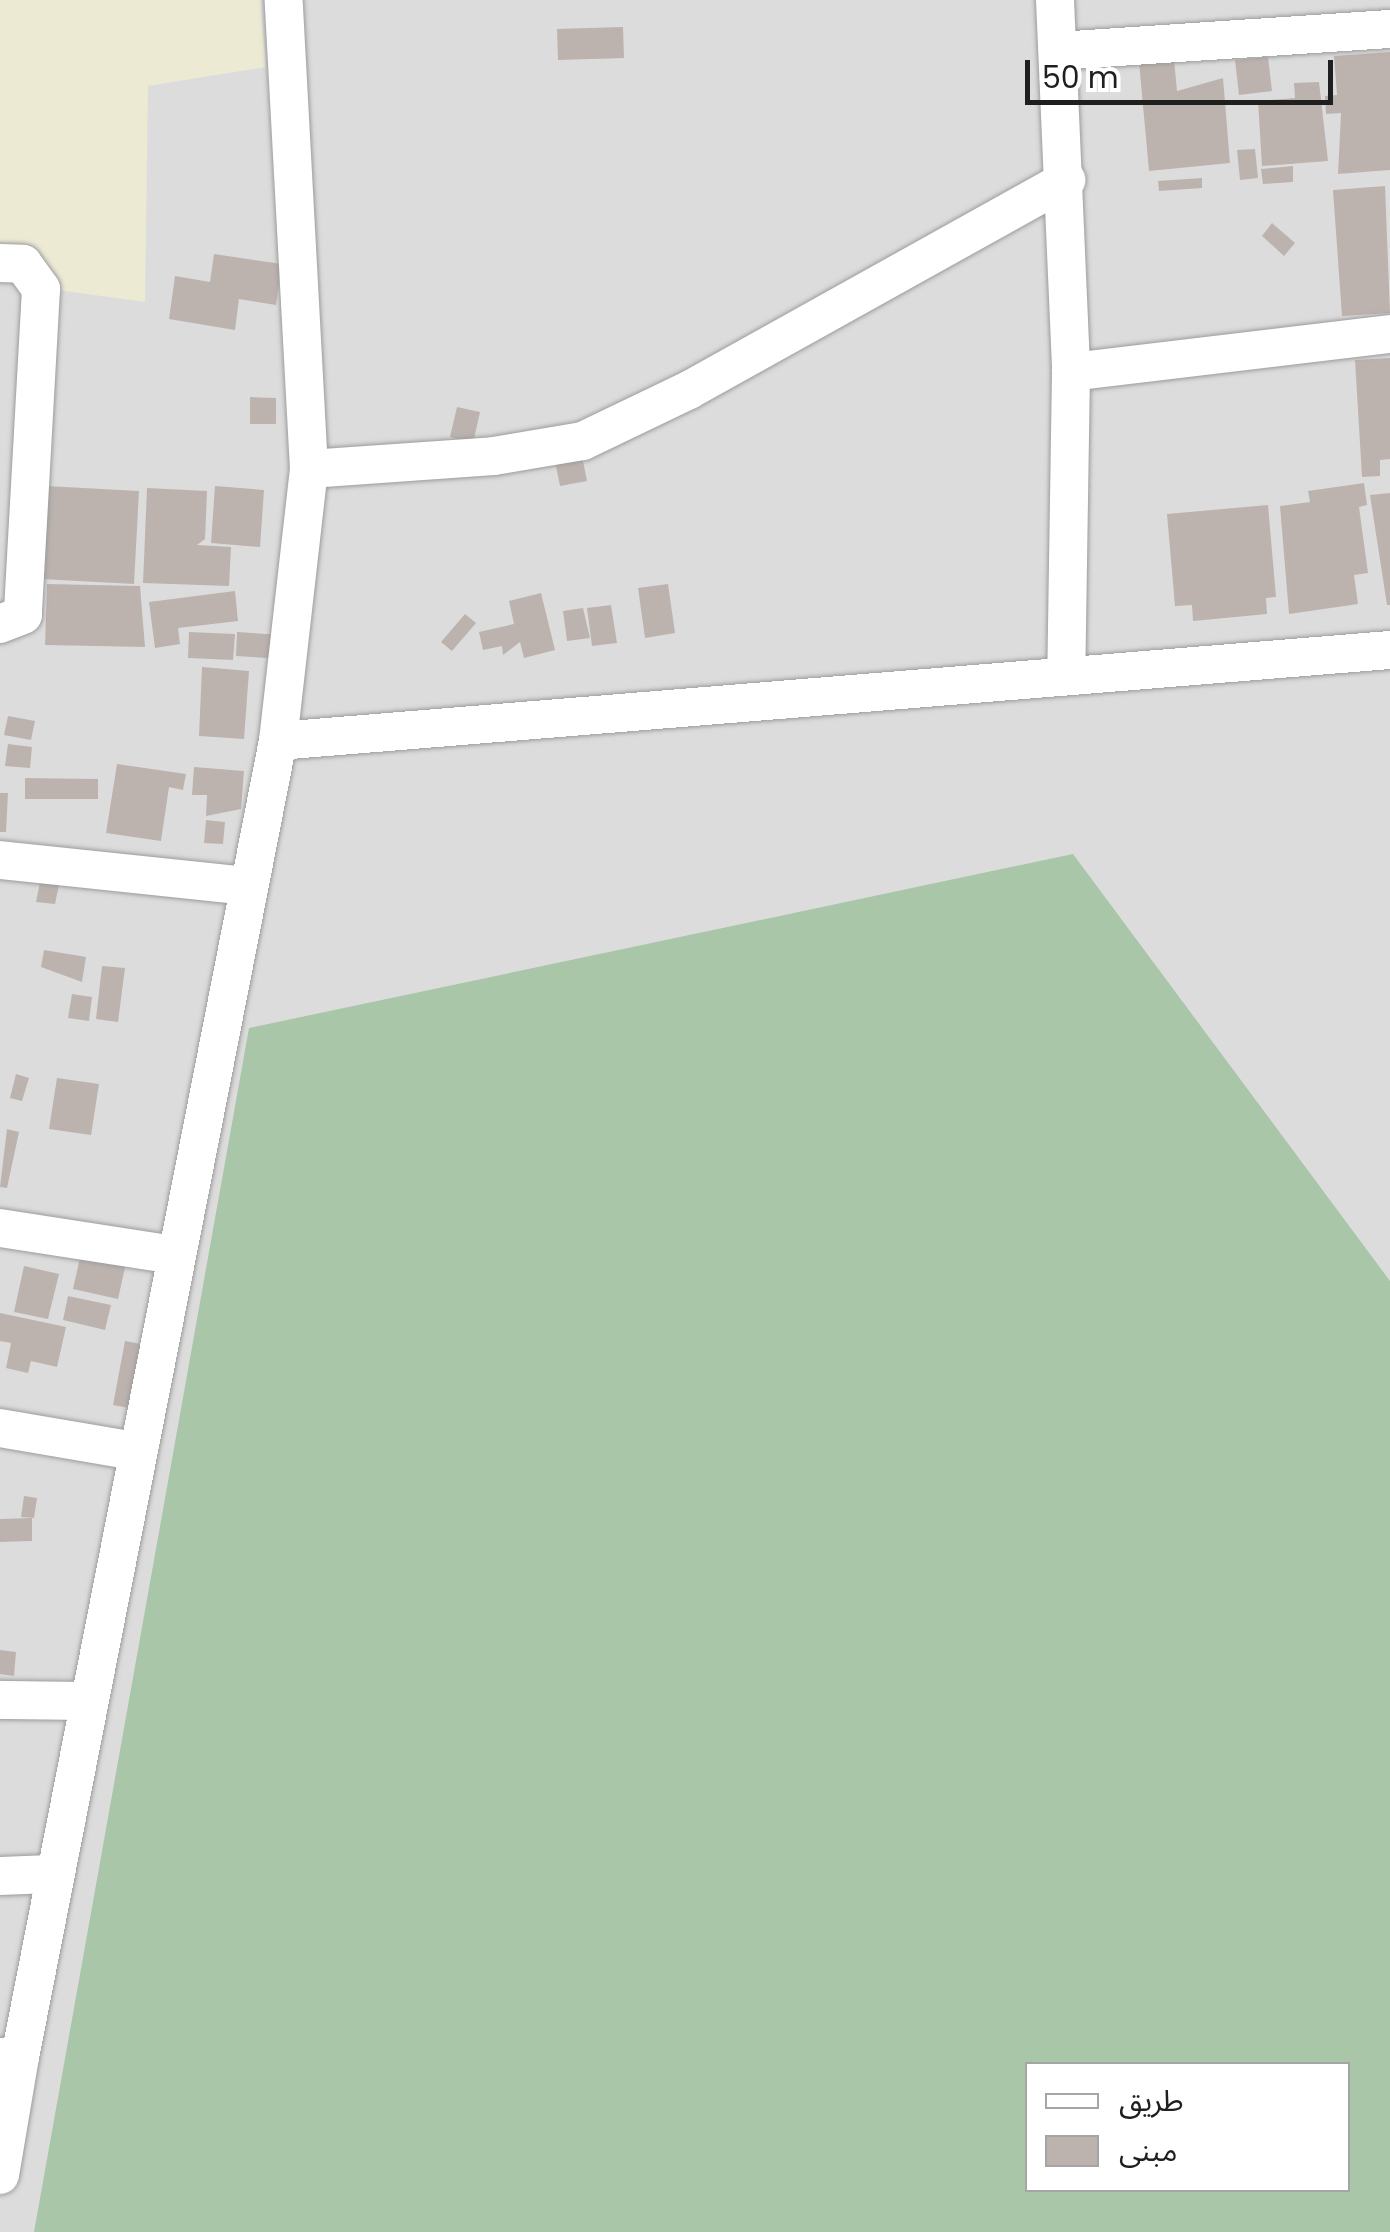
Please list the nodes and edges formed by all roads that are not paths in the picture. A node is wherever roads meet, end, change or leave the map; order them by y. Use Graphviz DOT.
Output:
graph roads {
  1 [pos="284,0"];
  2 [pos="1055,0"];
  3 [pos="1390,29"];
  4 [pos="1058,51"];
  5 [pos="1066,180"];
  6 [pos="0,263"];
  7 [pos="1390,334"];
  8 [pos="1071,372"];
  9 [pos="310,469"];
  10 [pos="0,624"];
  11 [pos="1390,650"];
  12 [pos="1066,676"];
  13 [pos="278,740"];
  14 [pos="0,860"];
  15 [pos="249,886"];
  16 [pos="0,1228"];
  17 [pos="174,1255"];
  18 [pos="0,1428"];
  19 [pos="135,1451"];
  20 [pos="0,1700"];
  21 [pos="85,1701"];
  22 [pos="50,1874"];
  23 [pos="0,1876"];
  24 [pos="10,2057"];
  25 [pos="0,2175"];
  1 -- 9 [label="street"];
  2 -- 4 [label="street"];
  3 -- 4 [label="street"];
  4 -- 5 [label="street"];
  5 -- 8 [label="street"];
  5 -- 9 [label="street"];
  6 -- 10 [label="street"];
  7 -- 8 [label="street"];
  8 -- 12 [label="street"];
  9 -- 13 [label="street"];
  11 -- 12 [label="street"];
  12 -- 13 [label="street"];
  13 -- 15 [label="street"];
  14 -- 15 [label="street"];
  15 -- 17 [label="street"];
  16 -- 17 [label="street"];
  17 -- 19 [label="street"];
  18 -- 19 [label="street"];
  19 -- 21 [label="street"];
  20 -- 21 [label="street"];
  21 -- 22 [label="street"];
  22 -- 23 [label="street"];
  22 -- 24 [label="street"];
  24 -- 25 [label="street"];
}
